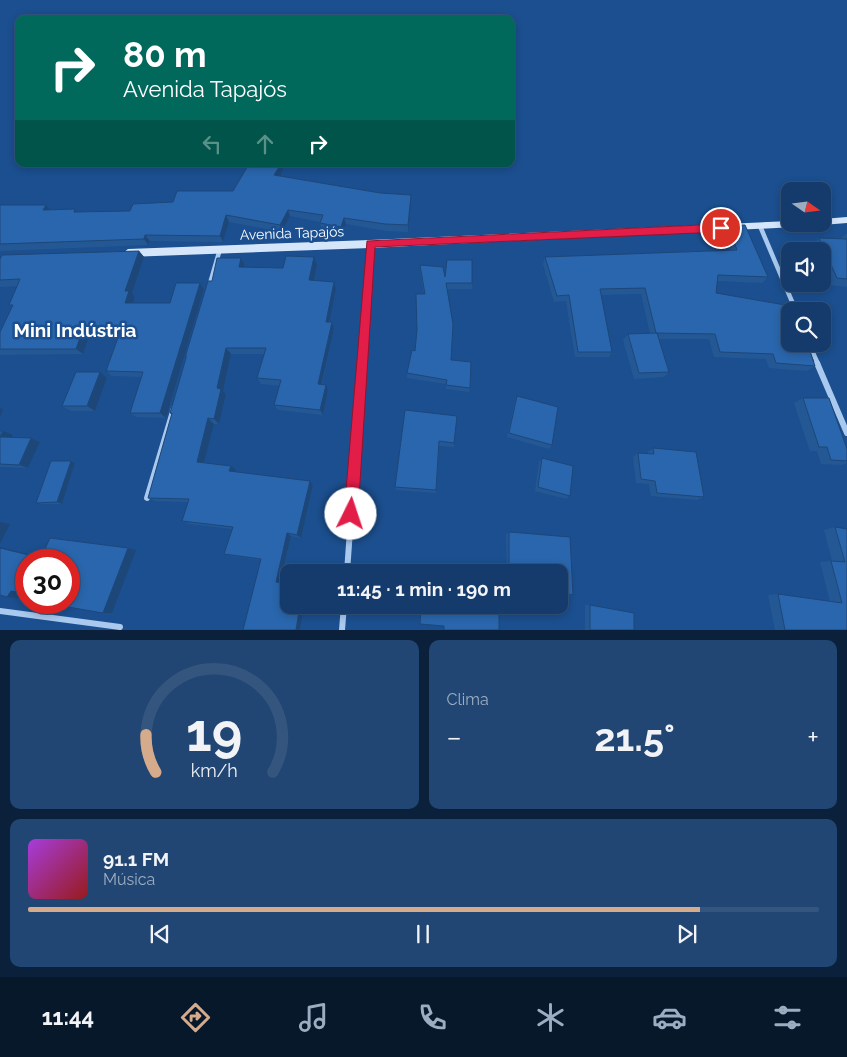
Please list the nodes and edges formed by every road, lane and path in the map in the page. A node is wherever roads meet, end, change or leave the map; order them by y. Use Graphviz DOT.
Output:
graph roads {
  1 [pos="847,220"];
  2 [pos="831,221"];
  3 [pos="781,225"];
  4 [pos="760,226"];
  5 [pos="370,244"];
  6 [pos="220,249"];
  7 [pos="115,253"];
  8 [pos="206,297"];
  9 [pos="792,302"];
  10 [pos="812,352"];
  11 [pos="175,402"];
  12 [pos="847,433"];
  13 [pos="147,498"];
  14 [pos="348,564"];
  15 [pos="0,611"];
  16 [pos="343,614"];
  17 [pos="120,627"];
  18 [pos="342,630"];
  1 -- 2 [label="street"];
  3 -- 4 [label="street, Avenida Tapajós"];
  4 -- 5 [label="street, Avenida Tapajós"];
  4 -- 9 [label="street"];
  5 -- 6 [label="street, Avenida Tapajós"];
  5 -- 14 [label="street"];
  6 -- 7 [label="street, Avenida Tapajós"];
  6 -- 8 [label="street"];
  10 -- 12 [label="street"];
  11 -- 13 [label="street"];
  15 -- 17 [label="street"];
  16 -- 18 [label="street"];
}
